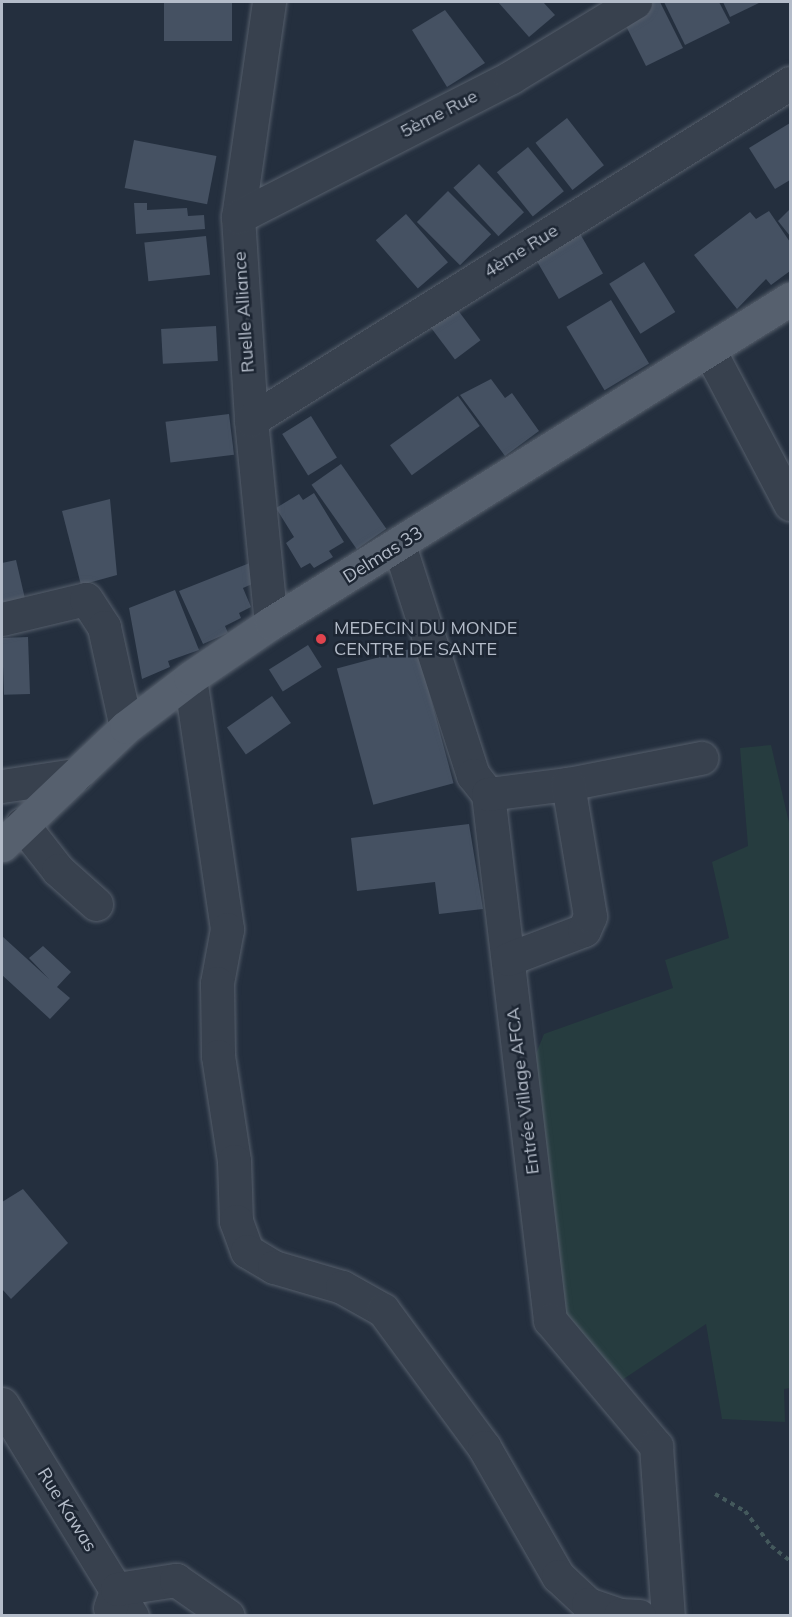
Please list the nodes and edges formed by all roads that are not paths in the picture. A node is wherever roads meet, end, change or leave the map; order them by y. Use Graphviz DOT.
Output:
graph roads {
  1 [pos="269,2"];
  2 [pos="635,2"];
  3 [pos="790,83"];
  4 [pos="238,217"];
  5 [pos="790,298"];
  6 [pos="710,352"];
  7 [pos="251,420"];
  8 [pos="790,504"];
  9 [pos="399,545"];
  10 [pos="2,619"];
  11 [pos="271,623"];
  12 [pos="190,678"];
  13 [pos="126,727"];
  14 [pos="701,758"];
  15 [pos="76,774"];
  16 [pos="568,784"];
  17 [pos="2,786"];
  18 [pos="488,794"];
  19 [pos="12,834"];
  20 [pos="96,904"];
  21 [pos="507,959"];
  22 [pos="2,1404"];
  23 [pos="119,1607"];
  24 [pos="228,1616"];
  25 [pos="639,1616"];
  26 [pos="668,1616"];
  1 -- 4 [label="street, Ruelle Alliance"];
  2 -- 4 [label="street, 5ème Rue"];
  3 -- 7 [label="street, 4ème Rue"];
  4 -- 7 [label="street, Ruelle Alliance"];
  5 -- 6 [label="main road, Delmas 33"];
  6 -- 8 [label="street"];
  6 -- 9 [label="main road, Delmas 33"];
  7 -- 11 [label="street, Ruelle Alliance"];
  9 -- 11 [label="main road, Delmas 33"];
  9 -- 18 [label="street, Entrée Village AFCA"];
  10 -- 13 [label="street"];
  11 -- 12 [label="main road, Delmas 33"];
  12 -- 13 [label="main road, Delmas 33"];
  12 -- 25 [label="street"];
  13 -- 15 [label="main road, Delmas 33"];
  14 -- 16 [label="street"];
  15 -- 17 [label="street"];
  15 -- 19 [label="main road, Delmas 33"];
  16 -- 18 [label="street"];
  16 -- 21 [label="street"];
  18 -- 21 [label="street, Entrée Village AFCA"];
  19 -- 20 [label="street"];
  21 -- 26 [label="street, Entrée Village AFCA"];
  22 -- 23 [label="street, Rue Kawas"];
  23 -- 24 [label="street"];
}
